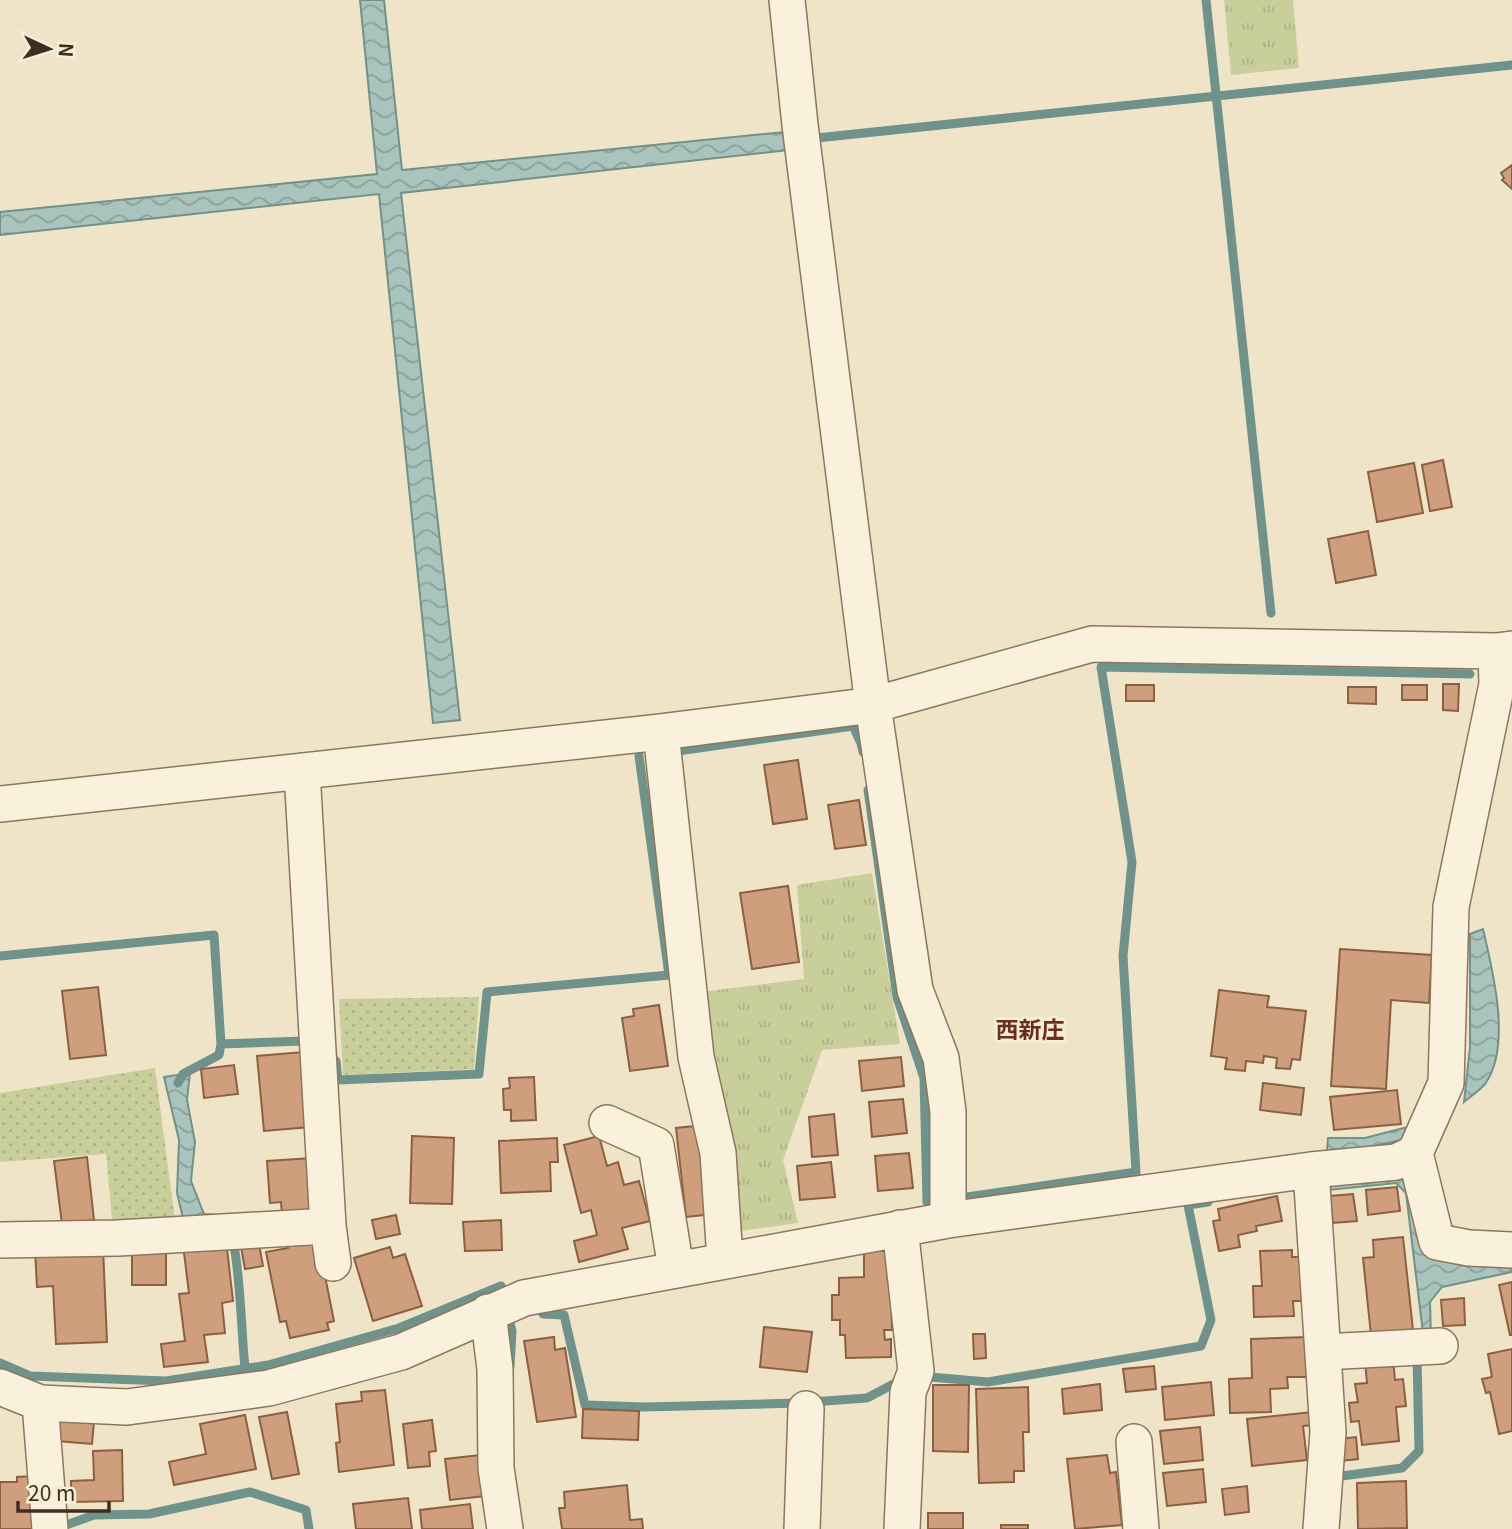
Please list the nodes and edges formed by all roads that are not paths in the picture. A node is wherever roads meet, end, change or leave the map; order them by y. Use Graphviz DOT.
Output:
graph roads {
  1 [pos="787,0"];
  2 [pos="1504,650"];
  3 [pos="873,705"];
  4 [pos="661,732"];
  5 [pos="302,771"];
  6 [pos="0,804"];
  7 [pos="607,1123"];
  8 [pos="1415,1153"];
  9 [pos="1311,1170"];
  10 [pos="948,1220"];
  11 [pos="328,1226"];
  12 [pos="900,1228"];
  13 [pos="0,1240"];
  14 [pos="1512,1250"];
  15 [pos="725,1260"];
  16 [pos="333,1263"];
  17 [pos="676,1269"];
  18 [pos="488,1312"];
  19 [pos="1440,1346"];
  20 [pos="1323,1352"];
  21 [pos="0,1388"];
  22 [pos="40,1403"];
  23 [pos="806,1409"];
  24 [pos="1134,1442"];
  25 [pos="1313,1528"];
  26 [pos="50,1529"];
  27 [pos="505,1529"];
  28 [pos="802,1529"];
  29 [pos="902,1529"];
  30 [pos="1141,1529"];
  1 -- 3 [label="street"];
  2 -- 3 [label="street"];
  2 -- 8 [label="street"];
  3 -- 4 [label="street"];
  3 -- 10 [label="street"];
  4 -- 5 [label="street"];
  4 -- 15 [label="street"];
  5 -- 6 [label="street"];
  5 -- 11 [label="street"];
  7 -- 17 [label="street"];
  8 -- 9 [label="street"];
  8 -- 14 [label="street"];
  9 -- 10 [label="street"];
  9 -- 20 [label="street"];
  10 -- 12 [label="street"];
  11 -- 13 [label="street"];
  11 -- 16 [label="street"];
  12 -- 15 [label="street"];
  12 -- 29 [label="street"];
  15 -- 17 [label="street"];
  17 -- 18 [label="street"];
  18 -- 22 [label="street"];
  18 -- 27 [label="street"];
  19 -- 20 [label="street"];
  20 -- 25 [label="street"];
  21 -- 22 [label="street"];
  22 -- 26 [label="street"];
  23 -- 28 [label="street"];
  24 -- 30 [label="street"];
}
